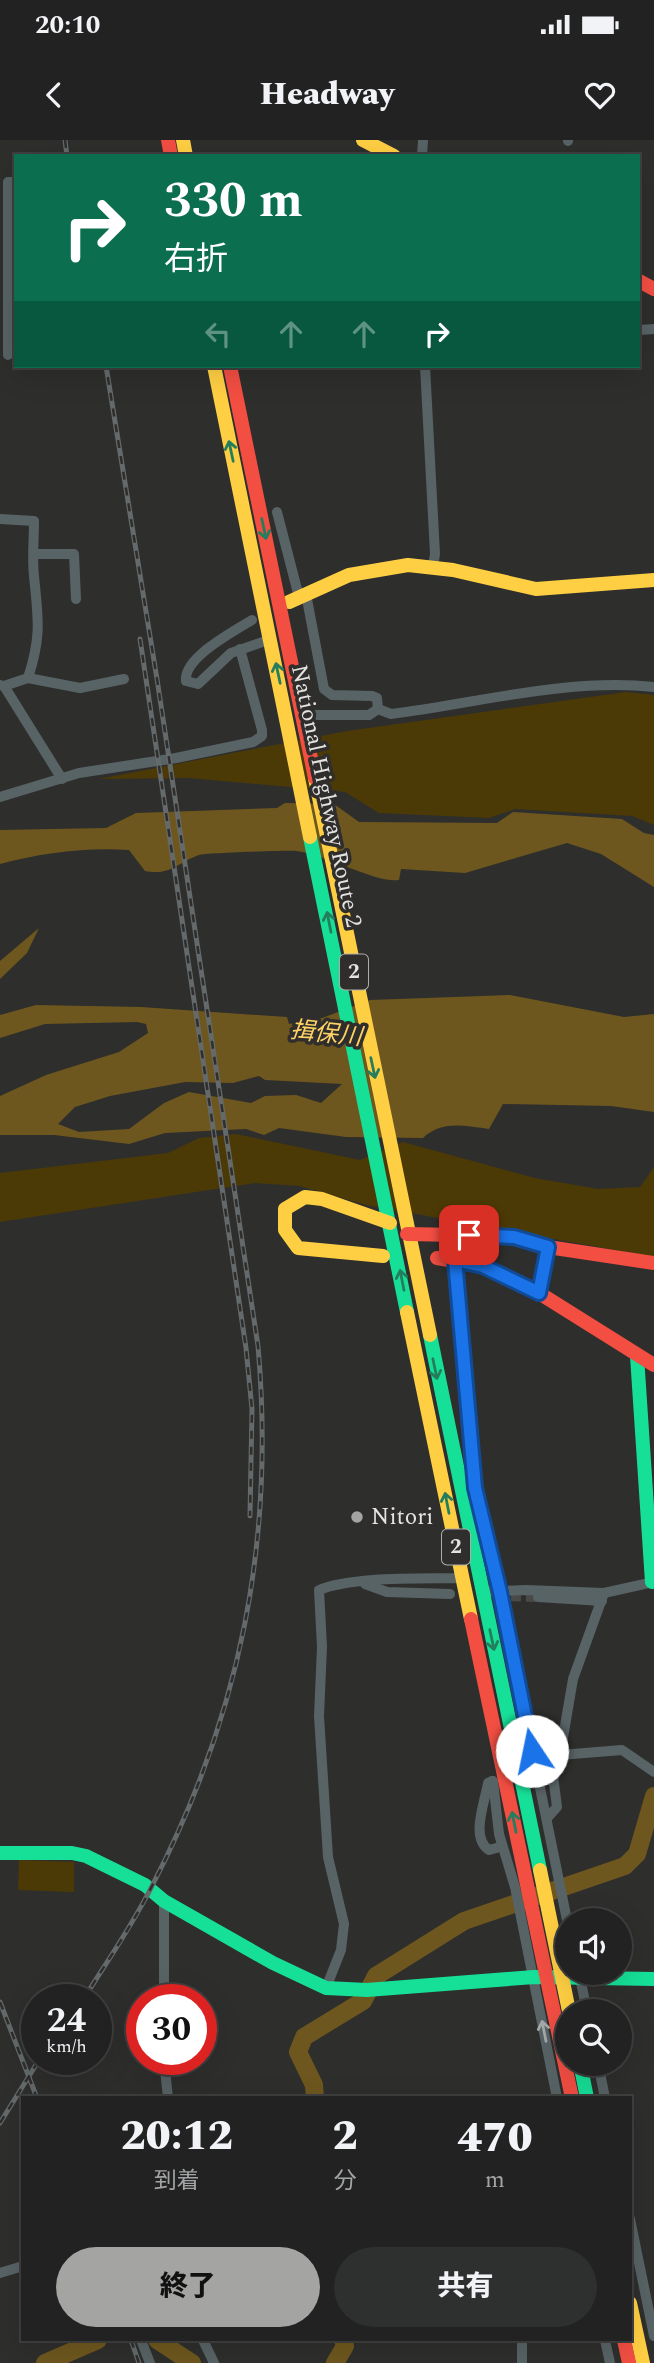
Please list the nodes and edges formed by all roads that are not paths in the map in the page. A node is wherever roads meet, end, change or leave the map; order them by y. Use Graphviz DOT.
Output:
graph roads {
  1 [pos="363,140"];
  2 [pos="390,154"];
  3 [pos="14,182"];
  4 [pos="12,299"];
  5 [pos="8,355"];
  6 [pos="214,368"];
  7 [pos="230,368"];
  8 [pos="425,368"];
  9 [pos="277,512"];
  10 [pos="0,519"];
  11 [pos="34,554"];
  12 [pos="433,566"];
  13 [pos="654,580"];
  14 [pos="298,598"];
  15 [pos="76,599"];
  16 [pos="252,620"];
  17 [pos="271,639"];
  18 [pos="240,649"];
  19 [pos="28,678"];
  20 [pos="124,679"];
  21 [pos="2,685"];
  22 [pos="654,687"];
  23 [pos="377,709"];
  24 [pos="302,715"];
  25 [pos="299,738"];
  26 [pos="62,779"];
  27 [pos="0,797"];
  28 [pos="390,1223"];
  29 [pos="407,1234"];
  30 [pos="548,1247"];
  31 [pos="383,1256"];
  32 [pos="437,1258"];
  33 [pos="455,1260"];
  34 [pos="654,1263"];
  35 [pos="539,1293"];
  36 [pos="637,1356"];
  37 [pos="654,1364"];
  38 [pos="462,1578"];
  39 [pos="653,1582"];
  40 [pos="361,1583"];
  41 [pos="481,1592"];
  42 [pos="500,1592"];
  43 [pos="450,1594"];
  44 [pos="538,1597"];
  45 [pos="603,1597"];
  46 [pos="532,1751"];
  47 [pos="517,1754"];
  48 [pos="555,1754"];
  49 [pos="654,1772"];
  50 [pos="499,1777"];
  51 [pos="549,1816"];
  52 [pos="500,1847"];
  53 [pos="0,1853"];
  54 [pos="164,1901"];
  55 [pos="564,1908"];
  56 [pos="555,1978"];
  57 [pos="632,1978"];
  58 [pos="548,1979"];
  59 [pos="654,1979"];
  60 [pos="164,1984"];
  61 [pos="326,1988"];
  62 [pos="561,1999"];
  63 [pos="166,2075"];
  64 [pos="583,2076"];
  65 [pos="601,2076"];
  66 [pos="168,2096"];
  67 [pos="557,2096"];
  68 [pos="572,2096"];
  69 [pos="587,2096"];
  70 [pos="605,2096"];
  71 [pos="632,2229"];
  72 [pos="21,2267"];
  73 [pos="0,2273"];
  74 [pos="632,2313"];
  75 [pos="654,2336"];
  76 [pos="141,2341"];
  77 [pos="203,2341"];
  78 [pos="522,2341"];
  79 [pos="605,2341"];
  80 [pos="624,2341"];
  81 [pos="150,2363"];
  82 [pos="214,2363"];
  83 [pos="522,2363"];
  84 [pos="610,2363"];
  85 [pos="629,2363"];
  86 [pos="642,2363"];
  1 -- 2 [label="main road"];
  3 -- 4 [label="street"];
  4 -- 5 [label="street"];
  17 -- 6 [label="main road, National Highway Route 2 / 2, one-way"];
  7 -- 24 [label="main road, National Highway Route 2 / 2, one-way"];
  8 -- 12 [label="street"];
  9 -- 14 [label="street"];
  10 -- 11 [label="street"];
  11 -- 15 [label="street"];
  11 -- 19 [label="street"];
  12 -- 13 [label="main road"];
  12 -- 14 [label="main road"];
  14 -- 23 [label="street"];
  16 -- 18 [label="street"];
  17 -- 18 [label="street"];
  25 -- 17 [label="main road, National Highway Route 2 / 2, one-way"];
  18 -- 26 [label="street"];
  19 -- 20 [label="street"];
  19 -- 21 [label="street"];
  21 -- 26 [label="street"];
  22 -- 23 [label="street"];
  23 -- 24 [label="street"];
  24 -- 25 [label="main road, National Highway Route 2 / 2"];
  28 -- 25 [label="main road, National Highway Route 2 / 2, one-way"];
  25 -- 29 [label="main road, National Highway Route 2 / 2, one-way"];
  26 -- 27 [label="street"];
  28 -- 31 [label="main road"];
  38 -- 28 [label="main road, National Highway Route 2 / 2, one-way"];
  29 -- 30 [label="main road"];
  29 -- 41 [label="main road, National Highway Route 2 / 2, one-way"];
  30 -- 34 [label="main road"];
  30 -- 35 [label="main road"];
  32 -- 33 [label="main road"];
  33 -- 35 [label="main road"];
  33 -- 42 [label="street"];
  35 -- 36 [label="main road"];
  36 -- 37 [label="main road"];
  36 -- 39 [label="main road"];
  38 -- 40 [label="street"];
  38 -- 50 [label="main road, National Highway Route 2 / 2"];
  39 -- 45 [label="street"];
  40 -- 43 [label="street"];
  40 -- 61 [label="street"];
  41 -- 42 [label="street"];
  41 -- 47 [label="main road, National Highway Route 2 / 2, one-way"];
  42 -- 45 [label="street"];
  42 -- 46 [label="street"];
  44 -- 45 [label="street"];
  45 -- 48 [label="street"];
  46 -- 47 [label="street"];
  46 -- 48 [label="street"];
  46 -- 55 [label="street"];
  47 -- 58 [label="main road, National Highway Route 2 / 2"];
  48 -- 49 [label="street"];
  48 -- 51 [label="street"];
  50 -- 52 [label="street"];
  58 -- 50 [label="main road, National Highway Route 2 / 2, one-way"];
  53 -- 54 [label="main road"];
  54 -- 60 [label="street"];
  54 -- 61 [label="main road"];
  56 -- 58 [label="main road"];
  57 -- 59 [label="main road"];
  58 -- 61 [label="main road"];
  58 -- 62 [label="main road, National Highway Route 2 / 2"];
  67 -- 58 [label="street, one-way"];
  58 -- 68 [label="main road, National Highway Route 2 / 2"];
  63 -- 66 [label="street"];
  64 -- 69 [label="main road"];
  65 -- 70 [label="street"];
  71 -- 75 [label="street"];
  72 -- 73 [label="street"];
  74 -- 86 [label="main road"];
  76 -- 81 [label="street"];
  77 -- 82 [label="street"];
  78 -- 83 [label="street"];
  79 -- 84 [label="street"];
  80 -- 85 [label="main road"];
}
